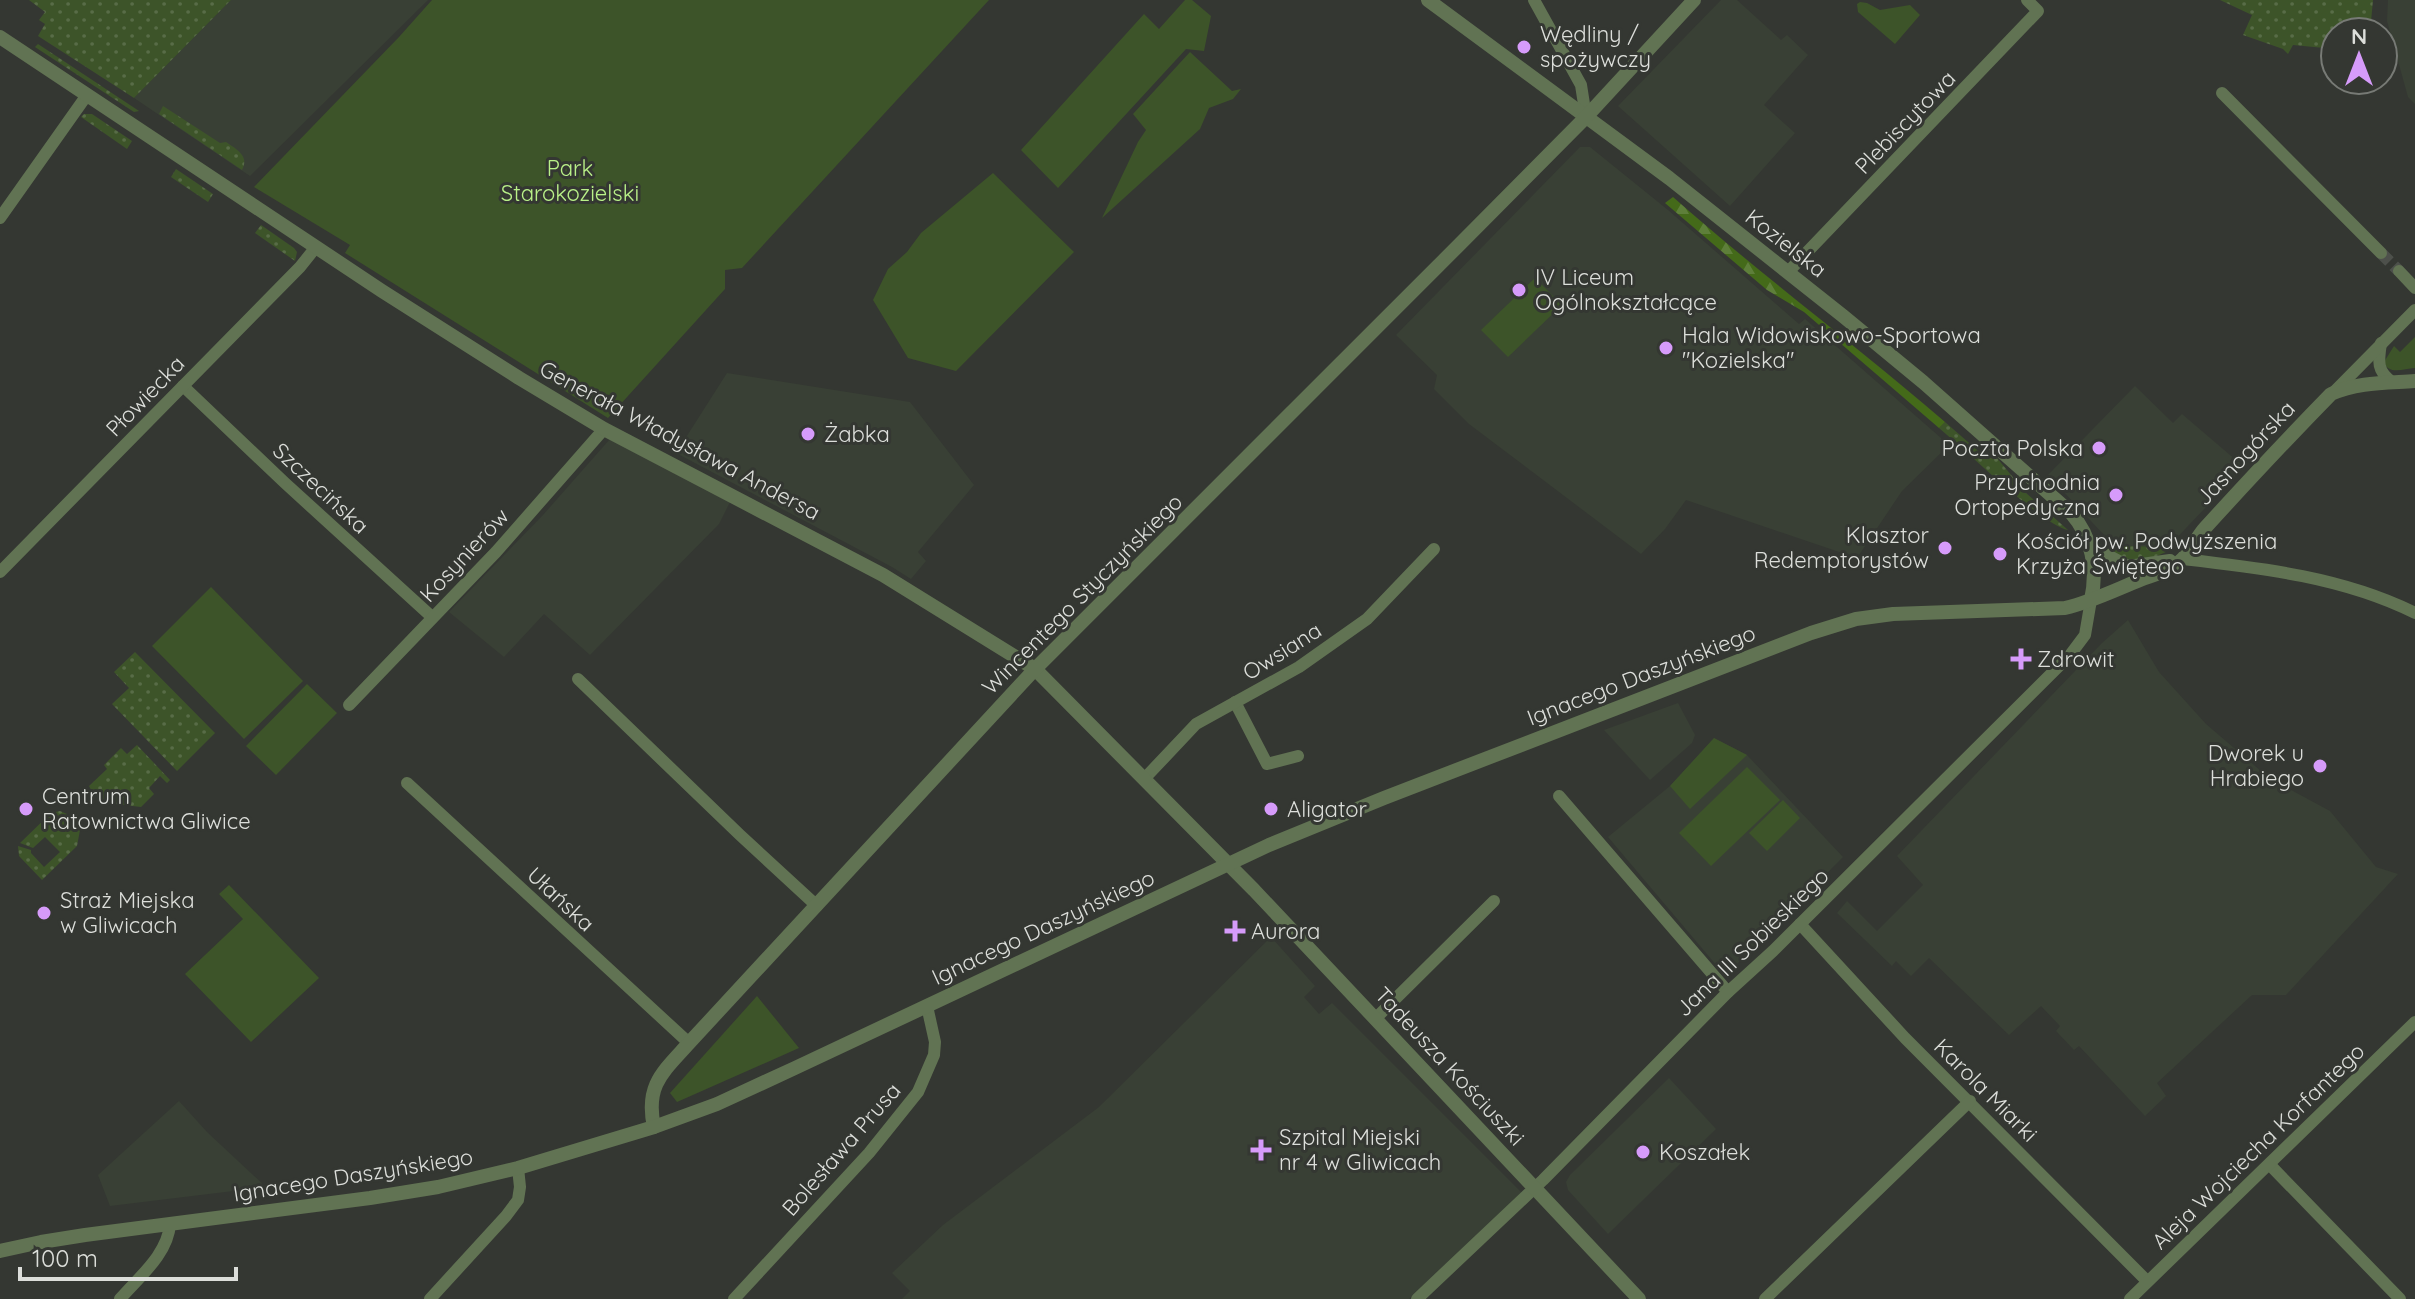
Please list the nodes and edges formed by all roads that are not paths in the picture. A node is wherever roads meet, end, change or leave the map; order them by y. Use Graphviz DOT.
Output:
graph roads {
  1 [pos="1428,0"];
  2 [pos="1534,0"];
  3 [pos="1694,0"];
  4 [pos="2027,0"];
  5 [pos="0,37"];
  6 [pos="2222,93"];
  7 [pos="87,95"];
  8 [pos="1586,117"];
  9 [pos="0,218"];
  10 [pos="316,247"];
  11 [pos="2381,253"];
  12 [pos="2399,271"];
  13 [pos="1788,272"];
  14 [pos="2415,288"];
  15 [pos="2415,310"];
  16 [pos="2381,343"];
  17 [pos="2415,381"];
  18 [pos="2392,382"];
  19 [pos="183,386"];
  20 [pos="2331,394"];
  21 [pos="604,429"];
  22 [pos="2092,548"];
  23 [pos="1434,549"];
  24 [pos="2182,559"];
  25 [pos="0,572"];
  26 [pos="2091,600"];
  27 [pos="2415,613"];
  28 [pos="432,617"];
  29 [pos="1035,669"];
  30 [pos="578,679"];
  31 [pos="1235,702"];
  32 [pos="349,705"];
  33 [pos="1298,756"];
  34 [pos="1145,778"];
  35 [pos="407,783"];
  36 [pos="1559,796"];
  37 [pos="1229,864"];
  38 [pos="1494,901"];
  39 [pos="817,906"];
  40 [pos="1800,924"];
  41 [pos="1728,992"];
  42 [pos="927,1006"];
  43 [pos="1375,1019"];
  44 [pos="2415,1022"];
  45 [pos="689,1043"];
  46 [pos="1970,1101"];
  47 [pos="654,1127"];
  48 [pos="2270,1165"];
  49 [pos="518,1168"];
  50 [pos="1534,1188"];
  51 [pos="170,1224"];
  52 [pos="0,1251"];
  53 [pos="2147,1281"];
  54 [pos="120,1299"];
  55 [pos="430,1299"];
  56 [pos="734,1299"];
  57 [pos="1417,1299"];
  58 [pos="1639,1299"];
  59 [pos="1765,1299"];
  60 [pos="2130,1299"];
  61 [pos="2400,1299"];
  1 -- 8 [label="street, Kozielska"];
  2 -- 8 [label="street"];
  3 -- 8 [label="street, Wincentego Styczyńskiego"];
  4 -- 13 [label="street, Plebiscytowa"];
  5 -- 7 [label="street, Generała Władysława Andersa"];
  6 -- 11 [label="street"];
  7 -- 9 [label="street"];
  7 -- 10 [label="street, Generała Władysława Andersa"];
  8 -- 13 [label="street, Kozielska"];
  8 -- 29 [label="street, Wincentego Styczyńskiego"];
  10 -- 19 [label="street, Płowiecka"];
  10 -- 21 [label="street, Generała Władysława Andersa"];
  12 -- 14 [label="street"];
  13 -- 22 [label="street, Kozielska"];
  15 -- 16 [label="street, Jasnogórska"];
  16 -- 18 [label="street"];
  16 -- 20 [label="street, Jasnogórska"];
  17 -- 18 [label="street"];
  18 -- 20 [label="street"];
  19 -- 25 [label="street, Płowiecka"];
  19 -- 28 [label="street, Szczecińska"];
  20 -- 24 [label="street, Jasnogórska"];
  21 -- 28 [label="street, Kosynierów"];
  21 -- 29 [label="street, Generała Władysława Andersa"];
  22 -- 24 [label="street"];
  22 -- 26 [label="street, Kozielska"];
  23 -- 31 [label="street, Owsiana"];
  24 -- 26 [label="street, Jasnogórska"];
  24 -- 27 [label="street"];
  26 -- 37 [label="street, Ignacego Daszyńskiego"];
  26 -- 40 [label="street, Jana III Sobieskiego"];
  28 -- 32 [label="street, Kosynierów"];
  29 -- 34 [label="street, Generała Władysława Andersa"];
  29 -- 39 [label="street, Wincentego Styczyńskiego"];
  30 -- 39 [label="street"];
  31 -- 33 [label="street"];
  31 -- 34 [label="street, Owsiana"];
  34 -- 37 [label="street, Generała Władysława Andersa"];
  35 -- 45 [label="street, Ułańska"];
  36 -- 41 [label="street"];
  37 -- 42 [label="street, Ignacego Daszyńskiego"];
  37 -- 43 [label="street, Tadeusza Kościuszki"];
  38 -- 43 [label="street"];
  39 -- 45 [label="street, Wincentego Styczyńskiego"];
  40 -- 41 [label="street, Jana III Sobieskiego"];
  40 -- 46 [label="street, Karola Miarki"];
  41 -- 50 [label="street, Jana III Sobieskiego"];
  42 -- 47 [label="street, Ignacego Daszyńskiego"];
  42 -- 56 [label="street, Bolesława Prusa"];
  43 -- 50 [label="street, Tadeusza Kościuszki"];
  44 -- 48 [label="street, Aleja Wojciecha Korfantego"];
  45 -- 47 [label="street, Wincentego Styczyńskiego"];
  46 -- 53 [label="street, Karola Miarki"];
  46 -- 59 [label="street"];
  47 -- 49 [label="street, Ignacego Daszyńskiego"];
  48 -- 53 [label="street, Aleja Wojciecha Korfantego"];
  48 -- 61 [label="street"];
  49 -- 51 [label="street, Ignacego Daszyńskiego"];
  49 -- 55 [label="street"];
  50 -- 57 [label="street, Jana III Sobieskiego"];
  50 -- 58 [label="street, Tadeusza Kościuszki"];
  51 -- 52 [label="street, Ignacego Daszyńskiego"];
  51 -- 54 [label="street"];
  53 -- 60 [label="street, Aleja Wojciecha Korfantego"];
}
